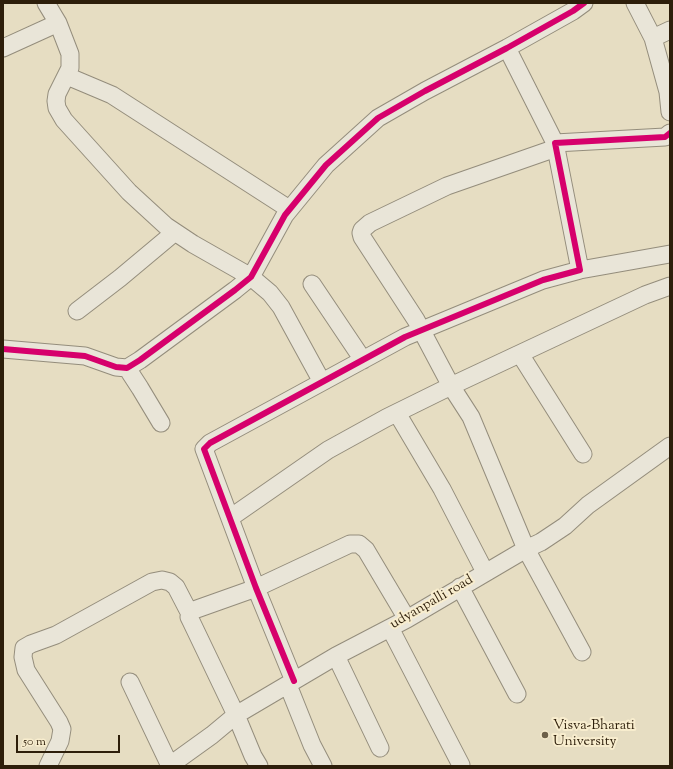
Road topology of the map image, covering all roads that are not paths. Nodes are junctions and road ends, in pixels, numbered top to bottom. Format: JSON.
{"nodes":[{"id":1,"x":46,"y":3,"type":"edge"},
{"id":2,"x":584,"y":3,"type":"edge"},
{"id":3,"x":635,"y":3,"type":"edge"},
{"id":4,"x":58,"y":23,"type":"junction"},
{"id":5,"x":670,"y":30,"type":"edge"},
{"id":6,"x":653,"y":38,"type":"junction"},
{"id":7,"x":3,"y":48,"type":"edge"},
{"id":8,"x":507,"y":48,"type":"junction"},
{"id":9,"x":67,"y":76,"type":"junction"},
{"id":10,"x":670,"y":112,"type":"edge"},
{"id":11,"x":670,"y":133,"type":"edge"},
{"id":12,"x":555,"y":145,"type":"junction"},
{"id":13,"x":289,"y":209,"type":"junction"},
{"id":14,"x":175,"y":232,"type":"junction"},
{"id":15,"x":670,"y":254,"type":"edge"},
{"id":16,"x":580,"y":270,"type":"junction"},
{"id":17,"x":250,"y":276,"type":"junction"},
{"id":18,"x":312,"y":284,"type":"dead end"},
{"id":19,"x":670,"y":286,"type":"edge"},
{"id":20,"x":77,"y":312,"type":"dead end"},
{"id":21,"x":422,"y":331,"type":"junction"},
{"id":22,"x":3,"y":349,"type":"edge"},
{"id":23,"x":520,"y":354,"type":"junction"},
{"id":24,"x":363,"y":360,"type":"junction"},
{"id":25,"x":127,"y":368,"type":"junction"},
{"id":26,"x":322,"y":382,"type":"junction"},
{"id":27,"x":451,"y":386,"type":"junction"},
{"id":28,"x":397,"y":413,"type":"junction"},
{"id":29,"x":161,"y":423,"type":"dead end"},
{"id":30,"x":670,"y":446,"type":"edge"},
{"id":31,"x":582,"y":454,"type":"dead end"},
{"id":32,"x":230,"y":518,"type":"junction"},
{"id":33,"x":526,"y":548,"type":"junction"},
{"id":34,"x":485,"y":572,"type":"junction"},
{"id":35,"x":460,"y":587,"type":"junction"},
{"id":36,"x":256,"y":588,"type":"junction"},
{"id":37,"x":190,"y":614,"type":"junction"},
{"id":38,"x":407,"y":619,"type":"junction"},
{"id":39,"x":390,"y":628,"type":"junction"},
{"id":40,"x":582,"y":652,"type":"dead end"},
{"id":41,"x":336,"y":656,"type":"junction"},
{"id":42,"x":130,"y":682,"type":"dead end"},
{"id":43,"x":291,"y":683,"type":"junction"},
{"id":44,"x":517,"y":694,"type":"dead end"},
{"id":45,"x":236,"y":714,"type":"junction"},
{"id":46,"x":380,"y":748,"type":"dead end"},
{"id":47,"x":461,"y":765,"type":"dead end"},
{"id":48,"x":48,"y":766,"type":"edge"},
{"id":49,"x":169,"y":766,"type":"edge"},
{"id":50,"x":259,"y":766,"type":"edge"},
{"id":51,"x":323,"y":766,"type":"edge"}],
"edges":[{"from":1,"to":4,"type":"street"},
{"from":2,"to":8,"type":"street"},
{"from":3,"to":6,"type":"street"},
{"from":4,"to":7,"type":"street"},
{"from":4,"to":9,"type":"street"},
{"from":5,"to":6,"type":"street"},
{"from":6,"to":10,"type":"street"},
{"from":8,"to":12,"type":"street"},
{"from":8,"to":13,"type":"street"},
{"from":9,"to":13,"type":"street"},
{"from":9,"to":14,"type":"street"},
{"from":11,"to":12,"type":"street"},
{"from":12,"to":16,"type":"street"},
{"from":12,"to":21,"type":"street"},
{"from":13,"to":17,"type":"street"},
{"from":14,"to":17,"type":"street"},
{"from":14,"to":20,"type":"street"},
{"from":15,"to":16,"type":"street"},
{"from":16,"to":21,"type":"street"},
{"from":17,"to":25,"type":"street"},
{"from":17,"to":26,"type":"street"},
{"from":18,"to":24,"type":"street"},
{"from":19,"to":23,"type":"street"},
{"from":21,"to":24,"type":"street"},
{"from":21,"to":27,"type":"street"},
{"from":22,"to":25,"type":"street"},
{"from":23,"to":27,"type":"street"},
{"from":23,"to":31,"type":"street"},
{"from":24,"to":26,"type":"street"},
{"from":25,"to":29,"type":"street"},
{"from":26,"to":32,"type":"street"},
{"from":27,"to":28,"type":"street"},
{"from":27,"to":33,"type":"street"},
{"from":28,"to":32,"type":"street"},
{"from":28,"to":34,"type":"street"},
{"from":30,"to":33,"type":"street","name":"udyanpalli road"},
{"from":32,"to":36,"type":"street"},
{"from":33,"to":34,"type":"street","name":"udyanpalli road"},
{"from":33,"to":40,"type":"street"},
{"from":34,"to":35,"type":"street","name":"udyanpalli road"},
{"from":35,"to":38,"type":"street","name":"udyanpalli road"},
{"from":35,"to":44,"type":"street"},
{"from":36,"to":37,"type":"street"},
{"from":36,"to":38,"type":"street"},
{"from":36,"to":43,"type":"street"},
{"from":37,"to":45,"type":"street"},
{"from":37,"to":48,"type":"street"},
{"from":38,"to":39,"type":"street","name":"udyanpalli road"},
{"from":39,"to":41,"type":"street","name":"udyanpalli road"},
{"from":39,"to":47,"type":"street"},
{"from":41,"to":43,"type":"street","name":"udyanpalli road"},
{"from":41,"to":46,"type":"street"},
{"from":42,"to":49,"type":"street"},
{"from":43,"to":45,"type":"street","name":"udyanpalli road"},
{"from":43,"to":51,"type":"street"},
{"from":45,"to":49,"type":"street","name":"udyanpalli road"},
{"from":45,"to":50,"type":"street"}]}
